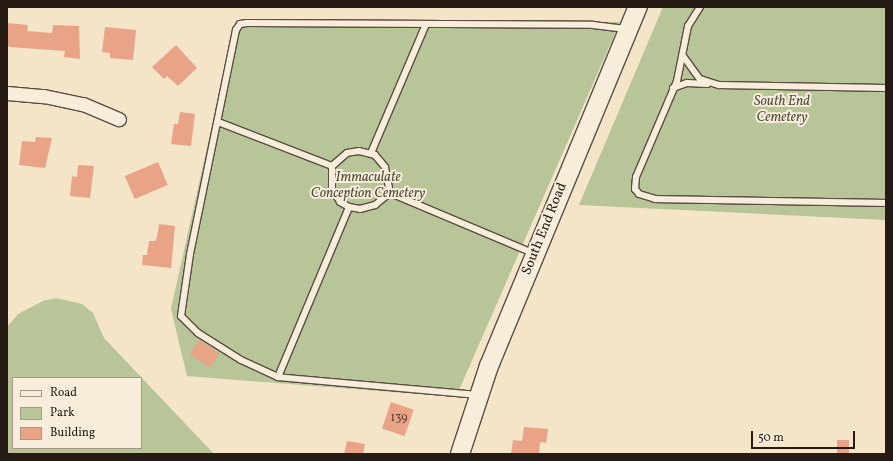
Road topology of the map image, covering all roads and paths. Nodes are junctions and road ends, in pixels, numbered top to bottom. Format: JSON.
{"nodes":[{"id":1,"x":638,"y":7,"type":"edge"},
{"id":2,"x":700,"y":7,"type":"edge"},
{"id":3,"x":426,"y":24,"type":"junction"},
{"id":4,"x":628,"y":29,"type":"junction"},
{"id":5,"x":683,"y":56,"type":"junction"},
{"id":6,"x":708,"y":84,"type":"junction"},
{"id":7,"x":673,"y":88,"type":"junction"},
{"id":8,"x":886,"y":88,"type":"edge"},
{"id":9,"x":7,"y":93,"type":"edge"},
{"id":10,"x":119,"y":119,"type":"dead end"},
{"id":11,"x":218,"y":122,"type":"junction"},
{"id":12,"x":371,"y":153,"type":"junction"},
{"id":13,"x":332,"y":166,"type":"junction"},
{"id":14,"x":390,"y":192,"type":"junction"},
{"id":15,"x":886,"y":203,"type":"edge"},
{"id":16,"x":349,"y":207,"type":"junction"},
{"id":17,"x":536,"y":255,"type":"junction"},
{"id":18,"x":278,"y":377,"type":"junction"},
{"id":19,"x":479,"y":395,"type":"junction"},
{"id":20,"x":460,"y":454,"type":"edge"}],
"edges":[{"from":1,"to":4,"type":"street","name":"South End Road"},
{"from":2,"to":5,"type":"lane"},
{"from":3,"to":4,"type":"lane"},
{"from":3,"to":11,"type":"lane"},
{"from":3,"to":12,"type":"lane"},
{"from":4,"to":17,"type":"street","name":"South End Road"},
{"from":5,"to":6,"type":"lane"},
{"from":5,"to":7,"type":"lane"},
{"from":6,"to":7,"type":"lane"},
{"from":6,"to":8,"type":"lane"},
{"from":7,"to":15,"type":"lane"},
{"from":9,"to":10,"type":"street"},
{"from":11,"to":13,"type":"lane"},
{"from":11,"to":18,"type":"lane"},
{"from":12,"to":13,"type":"lane"},
{"from":12,"to":14,"type":"lane"},
{"from":13,"to":16,"type":"lane"},
{"from":14,"to":16,"type":"lane"},
{"from":14,"to":17,"type":"lane"},
{"from":16,"to":18,"type":"lane"},
{"from":17,"to":19,"type":"street","name":"South End Road"},
{"from":18,"to":19,"type":"lane"},
{"from":19,"to":20,"type":"street","name":"South End Road"}]}
